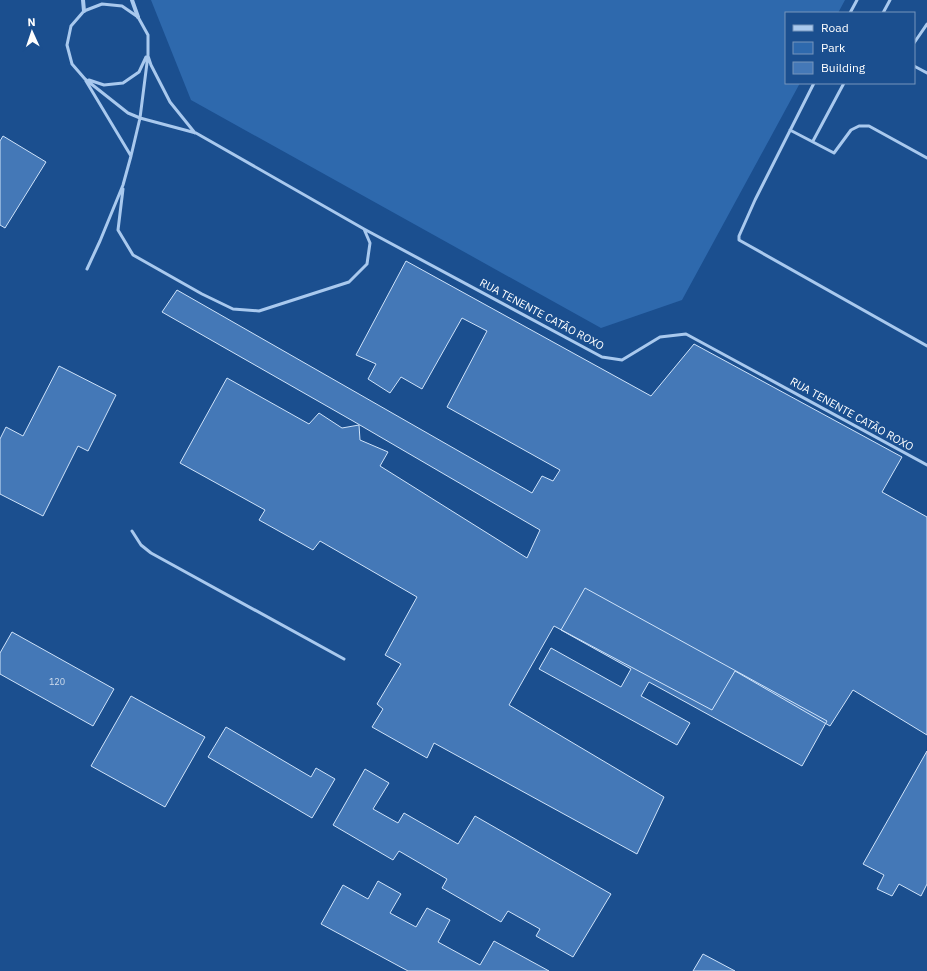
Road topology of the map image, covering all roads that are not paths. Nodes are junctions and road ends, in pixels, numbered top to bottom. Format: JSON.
{"nodes":[{"id":1,"x":83,"y":0,"type":"edge"},
{"id":2,"x":132,"y":0,"type":"edge"},
{"id":3,"x":857,"y":0,"type":"edge"},
{"id":4,"x":890,"y":0,"type":"edge"},
{"id":5,"x":84,"y":11,"type":"junction"},
{"id":6,"x":851,"y":12,"type":"edge"},
{"id":7,"x":884,"y":12,"type":"edge"},
{"id":8,"x":138,"y":17,"type":"junction"},
{"id":9,"x":927,"y":24,"type":"edge"},
{"id":10,"x":915,"y":42,"type":"edge"},
{"id":11,"x":148,"y":55,"type":"junction"},
{"id":12,"x":915,"y":67,"type":"edge"},
{"id":13,"x":927,"y":73,"type":"edge"},
{"id":14,"x":85,"y":79,"type":"junction"},
{"id":15,"x":813,"y":84,"type":"edge"},
{"id":16,"x":843,"y":84,"type":"edge"},
{"id":17,"x":140,"y":118,"type":"junction"},
{"id":18,"x":790,"y":130,"type":"junction"},
{"id":19,"x":196,"y":133,"type":"junction"},
{"id":20,"x":813,"y":141,"type":"junction"},
{"id":21,"x":131,"y":156,"type":"junction"},
{"id":22,"x":927,"y":158,"type":"edge"},
{"id":23,"x":123,"y":185,"type":"junction"},
{"id":24,"x":364,"y":229,"type":"junction"},
{"id":25,"x":87,"y":269,"type":"dead end"},
{"id":26,"x":927,"y":346,"type":"edge"},
{"id":27,"x":927,"y":465,"type":"edge"},
{"id":28,"x":132,"y":531,"type":"dead end"},
{"id":29,"x":344,"y":659,"type":"dead end"}],
"edges":[{"from":1,"to":5,"type":"street"},
{"from":2,"to":8,"type":"street"},
{"from":3,"to":6,"type":"lane"},
{"from":4,"to":7,"type":"lane"},
{"from":5,"to":8,"type":"lane"},
{"from":5,"to":14,"type":"lane"},
{"from":8,"to":11,"type":"lane"},
{"from":9,"to":10,"type":"lane"},
{"from":11,"to":14,"type":"lane"},
{"from":11,"to":17,"type":"lane"},
{"from":11,"to":19,"type":"lane"},
{"from":12,"to":13,"type":"lane"},
{"from":14,"to":17,"type":"lane"},
{"from":14,"to":21,"type":"lane"},
{"from":15,"to":18,"type":"lane"},
{"from":16,"to":20,"type":"lane"},
{"from":17,"to":19,"type":"lane"},
{"from":17,"to":21,"type":"lane"},
{"from":18,"to":20,"type":"lane"},
{"from":18,"to":26,"type":"lane"},
{"from":19,"to":24,"type":"lane","name":"RUA TENENTE CATÃO ROXO"},
{"from":20,"to":22,"type":"lane"},
{"from":21,"to":23,"type":"lane"},
{"from":23,"to":24,"type":"lane"},
{"from":23,"to":25,"type":"lane"},
{"from":24,"to":27,"type":"lane","name":"RUA TENENTE CATÃO ROXO"},
{"from":28,"to":29,"type":"lane"}]}
